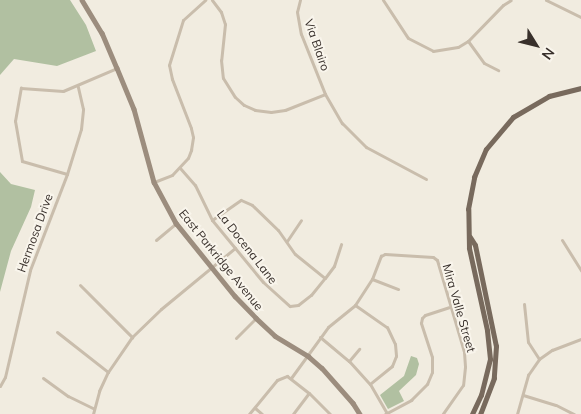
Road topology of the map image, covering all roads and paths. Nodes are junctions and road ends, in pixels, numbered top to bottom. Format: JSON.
{"nodes":[{"id":1,"x":82,"y":0,"type":"edge"},
{"id":2,"x":205,"y":0,"type":"edge"},
{"id":3,"x":212,"y":0,"type":"edge"},
{"id":4,"x":300,"y":0,"type":"edge"},
{"id":5,"x":383,"y":0,"type":"edge"},
{"id":6,"x":511,"y":0,"type":"edge"},
{"id":7,"x":546,"y":0,"type":"edge"},
{"id":8,"x":581,"y":16,"type":"edge"},
{"id":9,"x":468,"y":41,"type":"junction"},
{"id":10,"x":117,"y":68,"type":"junction"},
{"id":11,"x":498,"y":70,"type":"dead end"},
{"id":12,"x":78,"y":87,"type":"junction"},
{"id":13,"x":581,"y":88,"type":"edge"},
{"id":14,"x":325,"y":94,"type":"junction"},
{"id":15,"x":180,"y":168,"type":"junction"},
{"id":16,"x":66,"y":174,"type":"junction"},
{"id":17,"x":426,"y":179,"type":"dead end"},
{"id":18,"x":154,"y":182,"type":"junction"},
{"id":19,"x":212,"y":220,"type":"junction"},
{"id":20,"x":301,"y":220,"type":"dead end"},
{"id":21,"x":176,"y":223,"type":"junction"},
{"id":22,"x":470,"y":237,"type":"junction"},
{"id":23,"x":156,"y":240,"type":"dead end"},
{"id":24,"x":562,"y":240,"type":"dead end"},
{"id":25,"x":286,"y":241,"type":"junction"},
{"id":26,"x":341,"y":244,"type":"dead end"},
{"id":27,"x":235,"y":248,"type":"junction"},
{"id":28,"x":212,"y":268,"type":"junction"},
{"id":29,"x":581,"y":271,"type":"edge"},
{"id":30,"x":326,"y":278,"type":"junction"},
{"id":31,"x":372,"y":279,"type":"junction"},
{"id":32,"x":80,"y":286,"type":"dead end"},
{"id":33,"x":398,"y":289,"type":"dead end"},
{"id":34,"x":524,"y":304,"type":"dead end"},
{"id":35,"x":355,"y":305,"type":"junction"},
{"id":36,"x":449,"y":307,"type":"junction"},
{"id":37,"x":256,"y":318,"type":"junction"},
{"id":38,"x":57,"y":332,"type":"dead end"},
{"id":39,"x":132,"y":337,"type":"junction"},
{"id":40,"x":320,"y":337,"type":"junction"},
{"id":41,"x":236,"y":338,"type":"dead end"},
{"id":42,"x":581,"y":339,"type":"edge"},
{"id":43,"x":359,"y":349,"type":"dead end"},
{"id":44,"x":308,"y":356,"type":"junction"},
{"id":45,"x":539,"y":359,"type":"junction"},
{"id":46,"x":349,"y":361,"type":"junction"},
{"id":47,"x":108,"y":372,"type":"junction"},
{"id":48,"x":43,"y":378,"type":"dead end"},
{"id":49,"x":291,"y":378,"type":"junction"},
{"id":50,"x":370,"y":384,"type":"junction"},
{"id":51,"x":0,"y":386,"type":"edge"},
{"id":52,"x":309,"y":393,"type":"junction"},
{"id":53,"x":523,"y":395,"type":"junction"},
{"id":54,"x":93,"y":408,"type":"junction"},
{"id":55,"x":255,"y":408,"type":"junction"},
{"id":56,"x":93,"y":414,"type":"edge"},
{"id":57,"x":249,"y":414,"type":"edge"},
{"id":58,"x":262,"y":414,"type":"edge"},
{"id":59,"x":293,"y":414,"type":"edge"},
{"id":60,"x":330,"y":414,"type":"edge"},
{"id":61,"x":360,"y":414,"type":"edge"},
{"id":62,"x":386,"y":414,"type":"edge"},
{"id":63,"x":443,"y":414,"type":"edge"},
{"id":64,"x":472,"y":414,"type":"edge"},
{"id":65,"x":480,"y":414,"type":"edge"},
{"id":66,"x":517,"y":414,"type":"edge"},
{"id":67,"x":574,"y":414,"type":"edge"}],
"edges":[{"from":1,"to":10,"type":"main road","name":"East Parkridge Avenue"},
{"from":2,"to":15,"type":"street"},
{"from":3,"to":14,"type":"street"},
{"from":4,"to":14,"type":"street","name":"Via Blairo"},
{"from":5,"to":9,"type":"street"},
{"from":6,"to":9,"type":"street"},
{"from":7,"to":8,"type":"street"},
{"from":9,"to":11,"type":"street"},
{"from":10,"to":12,"type":"street"},
{"from":10,"to":18,"type":"main road","name":"East Parkridge Avenue"},
{"from":12,"to":16,"type":"street","name":"Hermosa Drive"},
{"from":12,"to":16,"type":"street"},
{"from":13,"to":22,"type":"main road"},
{"from":14,"to":17,"type":"street","name":"Via Blairo"},
{"from":15,"to":18,"type":"street"},
{"from":15,"to":19,"type":"street","name":"La Docena Lane"},
{"from":16,"to":51,"type":"street","name":"Hermosa Drive"},
{"from":18,"to":21,"type":"main road","name":"East Parkridge Avenue"},
{"from":19,"to":25,"type":"street"},
{"from":19,"to":27,"type":"street","name":"La Docena Lane"},
{"from":20,"to":25,"type":"street"},
{"from":21,"to":23,"type":"street"},
{"from":21,"to":28,"type":"main road","name":"East Parkridge Avenue"},
{"from":22,"to":64,"type":"main road"},
{"from":22,"to":65,"type":"main road"},
{"from":24,"to":29,"type":"street"},
{"from":25,"to":30,"type":"street"},
{"from":26,"to":30,"type":"street"},
{"from":27,"to":28,"type":"street"},
{"from":27,"to":30,"type":"street","name":"La Docena Lane"},
{"from":28,"to":37,"type":"main road","name":"East Parkridge Avenue"},
{"from":28,"to":39,"type":"street"},
{"from":31,"to":33,"type":"street"},
{"from":31,"to":35,"type":"street"},
{"from":31,"to":36,"type":"street","name":"Mira Valle Street"},
{"from":32,"to":39,"type":"street"},
{"from":34,"to":45,"type":"street"},
{"from":35,"to":40,"type":"street"},
{"from":35,"to":50,"type":"street"},
{"from":36,"to":62,"type":"street"},
{"from":36,"to":63,"type":"street","name":"Mira Valle Street"},
{"from":37,"to":41,"type":"street"},
{"from":37,"to":44,"type":"main road","name":"East Parkridge Avenue"},
{"from":38,"to":47,"type":"street"},
{"from":39,"to":47,"type":"street"},
{"from":40,"to":44,"type":"street"},
{"from":40,"to":46,"type":"street"},
{"from":42,"to":45,"type":"street"},
{"from":43,"to":46,"type":"street"},
{"from":44,"to":49,"type":"street"},
{"from":44,"to":61,"type":"main road","name":"East Parkridge Avenue"},
{"from":45,"to":53,"type":"street"},
{"from":46,"to":50,"type":"street"},
{"from":47,"to":54,"type":"street"},
{"from":48,"to":54,"type":"street"},
{"from":49,"to":52,"type":"street"},
{"from":49,"to":55,"type":"street"},
{"from":50,"to":62,"type":"street"},
{"from":52,"to":59,"type":"street"},
{"from":52,"to":60,"type":"street"},
{"from":53,"to":66,"type":"street"},
{"from":53,"to":67,"type":"street"},
{"from":54,"to":56,"type":"street"},
{"from":55,"to":57,"type":"street"},
{"from":55,"to":58,"type":"street"}]}
